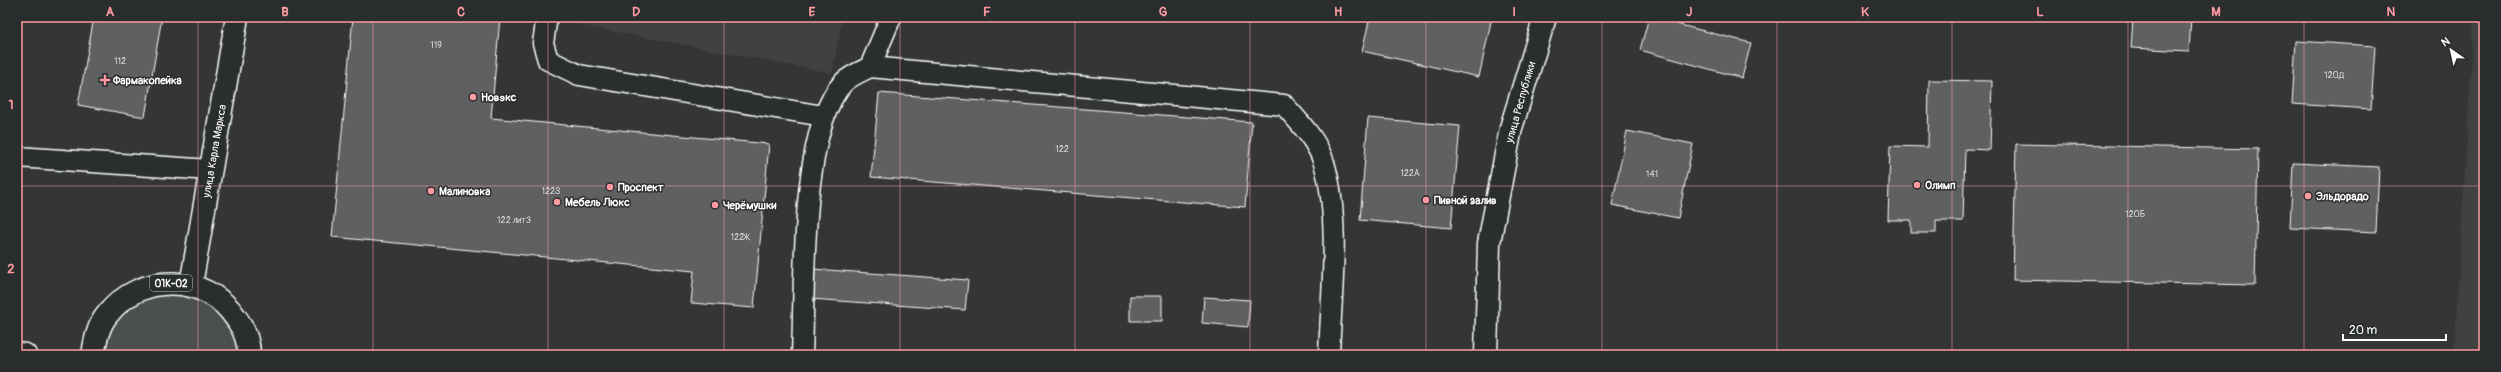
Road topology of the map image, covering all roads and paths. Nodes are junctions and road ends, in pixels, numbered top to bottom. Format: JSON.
{"nodes":[{"id":1,"x":237,"y":17,"type":"edge"},
{"id":2,"x":547,"y":17,"type":"edge"},
{"id":3,"x":891,"y":17,"type":"edge"},
{"id":4,"x":1545,"y":17,"type":"edge"},
{"id":5,"x":870,"y":67,"type":"junction"},
{"id":6,"x":823,"y":116,"type":"junction"},
{"id":7,"x":17,"y":156,"type":"edge"},
{"id":8,"x":211,"y":170,"type":"junction"},
{"id":9,"x":191,"y":285,"type":"junction"},
{"id":10,"x":17,"y":354,"type":"edge"},
{"id":11,"x":25,"y":355,"type":"edge"},
{"id":12,"x":93,"y":355,"type":"edge"},
{"id":13,"x":249,"y":355,"type":"edge"},
{"id":14,"x":802,"y":355,"type":"edge"},
{"id":15,"x":1330,"y":355,"type":"edge"},
{"id":16,"x":1486,"y":355,"type":"edge"}],
"edges":[{"from":1,"to":8,"type":"street","name":"улица Карла Маркса"},
{"from":2,"to":6,"type":"lane"},
{"from":3,"to":5,"type":"lane"},
{"from":4,"to":16,"type":"street","name":"улица Республики"},
{"from":5,"to":6,"type":"lane"},
{"from":5,"to":15,"type":"lane"},
{"from":6,"to":14,"type":"lane"},
{"from":7,"to":8,"type":"lane"},
{"from":8,"to":9,"type":"street","name":"улица Карла Маркса"},
{"from":9,"to":12,"type":"street","number":"01К-02"},
{"from":9,"to":13,"type":"street","number":"01К-02"},
{"from":10,"to":11,"type":"street"}]}
